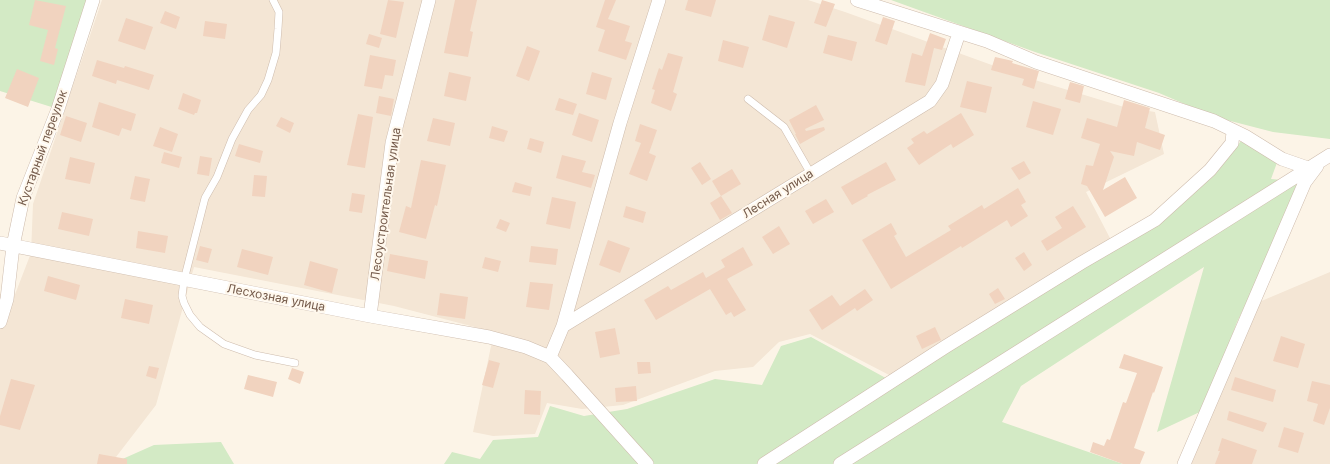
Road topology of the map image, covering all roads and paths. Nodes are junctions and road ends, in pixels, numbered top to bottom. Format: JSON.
{"nodes":[{"id":1,"x":93,"y":0,"type":"edge"},
{"id":2,"x":273,"y":0,"type":"edge"},
{"id":3,"x":429,"y":0,"type":"edge"},
{"id":4,"x":660,"y":0,"type":"edge"},
{"id":5,"x":856,"y":0,"type":"edge"},
{"id":6,"x":959,"y":33,"type":"junction"},
{"id":7,"x":748,"y":99,"type":"dead end"},
{"id":8,"x":1233,"y":131,"type":"junction"},
{"id":9,"x":1322,"y":162,"type":"edge"},
{"id":10,"x":811,"y":174,"type":"junction"},
{"id":11,"x":6,"y":244,"type":"edge"},
{"id":12,"x":184,"y":280,"type":"junction"},
{"id":13,"x":370,"y":316,"type":"junction"},
{"id":14,"x":0,"y":322,"type":"edge"},
{"id":15,"x":563,"y":326,"type":"junction"},
{"id":16,"x":550,"y":357,"type":"junction"},
{"id":17,"x":295,"y":363,"type":"dead end"},
{"id":18,"x":647,"y":464,"type":"edge"},
{"id":19,"x":764,"y":464,"type":"edge"},
{"id":20,"x":840,"y":464,"type":"edge"},
{"id":21,"x":1184,"y":464,"type":"edge"}],
"edges":[{"from":1,"to":11,"type":"street","name":"Кустарный переулок"},
{"from":2,"to":12,"type":"lane"},
{"from":3,"to":13,"type":"street","name":"Лесоустроительная улица"},
{"from":4,"to":15,"type":"street"},
{"from":5,"to":6,"type":"street"},
{"from":6,"to":8,"type":"street"},
{"from":6,"to":10,"type":"street","name":"Лесная улица"},
{"from":7,"to":10,"type":"lane"},
{"from":8,"to":9,"type":"street"},
{"from":8,"to":19,"type":"street"},
{"from":9,"to":20,"type":"street"},
{"from":9,"to":21,"type":"street"},
{"from":10,"to":15,"type":"street","name":"Лесная улица"},
{"from":11,"to":12,"type":"street","name":"Лесхозная улица"},
{"from":11,"to":14,"type":"street","name":"Кустарный переулок"},
{"from":12,"to":13,"type":"street","name":"Лесхозная улица"},
{"from":12,"to":17,"type":"lane"},
{"from":13,"to":16,"type":"street","name":"Лесхозная улица"},
{"from":15,"to":16,"type":"street"},
{"from":16,"to":18,"type":"street"}]}
